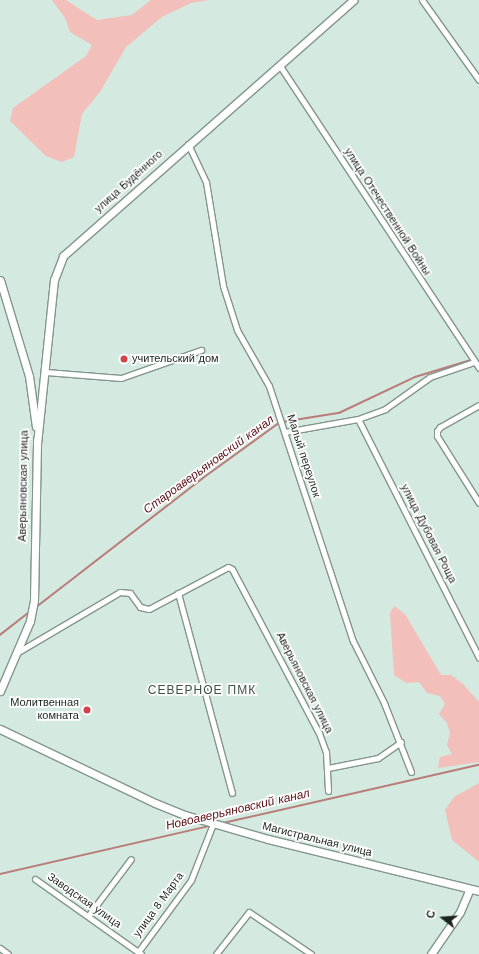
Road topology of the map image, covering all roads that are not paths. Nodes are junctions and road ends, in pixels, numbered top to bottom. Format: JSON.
{"nodes":[{"id":1,"x":353,"y":0,"type":"edge"},
{"id":2,"x":422,"y":0,"type":"edge"},
{"id":3,"x":280,"y":66,"type":"junction"},
{"id":4,"x":479,"y":80,"type":"edge"},
{"id":5,"x":188,"y":144,"type":"junction"},
{"id":6,"x":0,"y":280,"type":"edge"},
{"id":7,"x":201,"y":350,"type":"dead end"},
{"id":8,"x":474,"y":362,"type":"junction"},
{"id":9,"x":479,"y":368,"type":"edge"},
{"id":10,"x":46,"y":372,"type":"junction"},
{"id":11,"x":479,"y":405,"type":"edge"},
{"id":12,"x":358,"y":419,"type":"junction"},
{"id":13,"x":285,"y":432,"type":"junction"},
{"id":14,"x":38,"y":444,"type":"junction"},
{"id":15,"x":479,"y":503,"type":"edge"},
{"id":16,"x":178,"y":593,"type":"junction"},
{"id":17,"x":18,"y":652,"type":"junction"},
{"id":18,"x":479,"y":658,"type":"edge"},
{"id":19,"x":0,"y":691,"type":"edge"},
{"id":20,"x":0,"y":729,"type":"edge"},
{"id":21,"x":401,"y":742,"type":"junction"},
{"id":22,"x":328,"y":768,"type":"junction"},
{"id":23,"x":411,"y":772,"type":"dead end"},
{"id":24,"x":328,"y":791,"type":"dead end"},
{"id":25,"x":232,"y":793,"type":"dead end"},
{"id":26,"x":213,"y":824,"type":"junction"},
{"id":27,"x":131,"y":859,"type":"dead end"},
{"id":28,"x":35,"y":879,"type":"dead end"},
{"id":29,"x":470,"y":889,"type":"junction"},
{"id":30,"x":479,"y":891,"type":"edge"},
{"id":31,"x":88,"y":916,"type":"junction"},
{"id":32,"x":0,"y":948,"type":"edge"},
{"id":33,"x":139,"y":953,"type":"edge"},
{"id":34,"x":8,"y":954,"type":"edge"},
{"id":35,"x":216,"y":954,"type":"edge"},
{"id":36,"x":311,"y":954,"type":"edge"},
{"id":37,"x":431,"y":954,"type":"edge"}],
"edges":[{"from":1,"to":3,"type":"street","name":"улица Будённого"},
{"from":2,"to":4,"type":"street"},
{"from":3,"to":5,"type":"street","name":"улица Будённого"},
{"from":3,"to":8,"type":"street","name":"улица Отечественной Войны"},
{"from":5,"to":10,"type":"street","name":"улица Будённого"},
{"from":5,"to":13,"type":"street","name":"Малый переулок"},
{"from":6,"to":14,"type":"street","name":"Аверьяновская улица"},
{"from":7,"to":10,"type":"street"},
{"from":8,"to":9,"type":"street","name":"улица Отечественной Войны"},
{"from":8,"to":12,"type":"street"},
{"from":10,"to":14,"type":"street","name":"улица Будённого"},
{"from":11,"to":15,"type":"street"},
{"from":12,"to":13,"type":"street"},
{"from":12,"to":18,"type":"street","name":"улица Дубовая Роща"},
{"from":13,"to":21,"type":"street","name":"Малый переулок"},
{"from":14,"to":17,"type":"street","name":"Аверьяновская улица"},
{"from":16,"to":17,"type":"street"},
{"from":16,"to":22,"type":"street","name":"Аверьяновская улица"},
{"from":16,"to":25,"type":"street"},
{"from":17,"to":19,"type":"street","name":"Аверьяновская улица"},
{"from":20,"to":26,"type":"street","name":"Магистральная улица"},
{"from":21,"to":22,"type":"street"},
{"from":21,"to":23,"type":"street","name":"Малый переулок"},
{"from":22,"to":24,"type":"street","name":"Аверьяновская улица"},
{"from":26,"to":29,"type":"street","name":"Магистральная улица"},
{"from":26,"to":33,"type":"street","name":"улица 8 Марта"},
{"from":27,"to":31,"type":"street"},
{"from":28,"to":31,"type":"street","name":"Заводская улица"},
{"from":29,"to":30,"type":"street","name":"Магистральная улица"},
{"from":29,"to":37,"type":"street"},
{"from":31,"to":33,"type":"street","name":"Заводская улица"},
{"from":32,"to":34,"type":"street"},
{"from":35,"to":36,"type":"street"}]}
